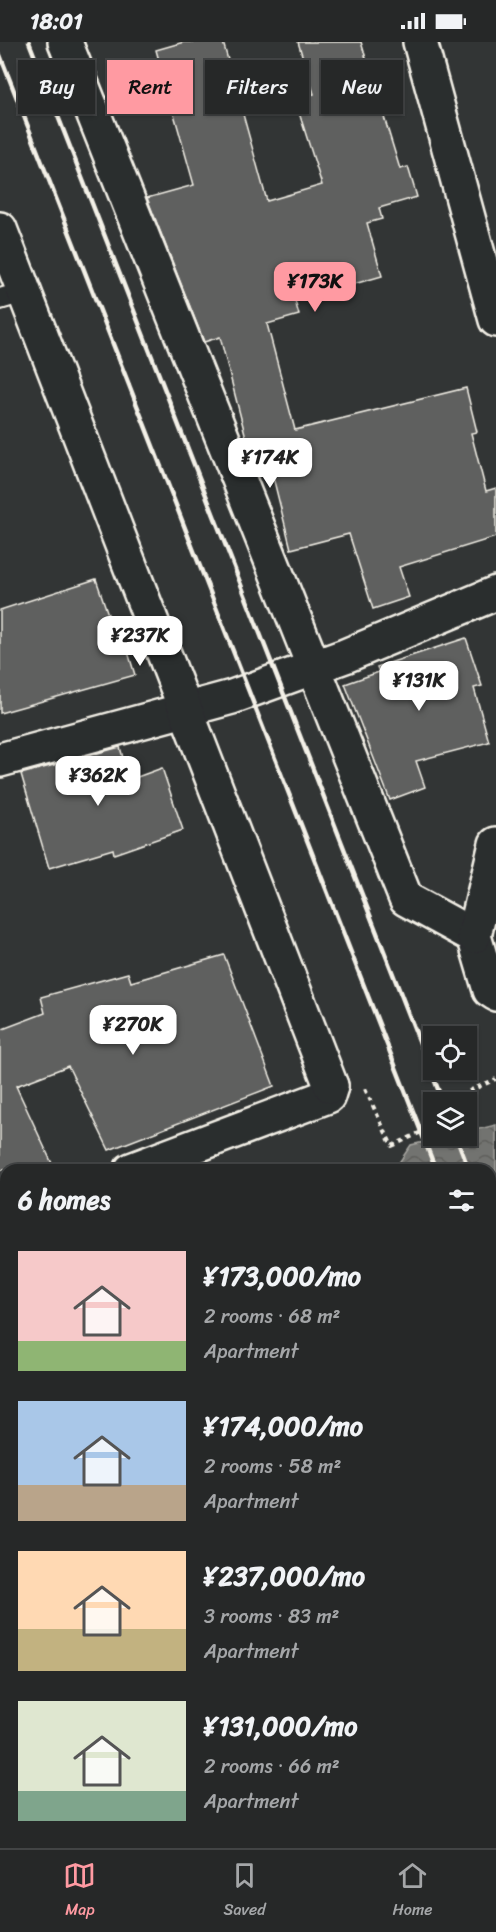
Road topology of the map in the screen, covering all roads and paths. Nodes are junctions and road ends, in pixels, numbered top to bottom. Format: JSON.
{"nodes":[{"id":1,"x":420,"y":42,"type":"edge"},
{"id":2,"x":71,"y":43,"type":"edge"},
{"id":3,"x":0,"y":229,"type":"edge"},
{"id":4,"x":12,"y":296,"type":"edge"},
{"id":5,"x":496,"y":320,"type":"edge"},
{"id":6,"x":496,"y":593,"type":"edge"},
{"id":7,"x":313,"y":667,"type":"junction"},
{"id":8,"x":184,"y":710,"type":"junction"},
{"id":9,"x":0,"y":760,"type":"edge"},
{"id":10,"x":496,"y":844,"type":"edge"},
{"id":11,"x":474,"y":936,"type":"junction"},
{"id":12,"x":496,"y":994,"type":"edge"},
{"id":13,"x":496,"y":1079,"type":"edge"},
{"id":14,"x":363,"y":1085,"type":"dead end"},
{"id":15,"x":469,"y":1092,"type":"edge"},
{"id":16,"x":423,"y":1131,"type":"edge"},
{"id":17,"x":147,"y":1164,"type":"edge"}],
"edges":[{"from":1,"to":5,"type":"street"},
{"from":2,"to":7,"type":"street"},
{"from":3,"to":4,"type":"street"},
{"from":4,"to":8,"type":"street"},
{"from":6,"to":7,"type":"street"},
{"from":7,"to":8,"type":"street"},
{"from":7,"to":11,"type":"street"},
{"from":8,"to":9,"type":"street"},
{"from":8,"to":17,"type":"street"},
{"from":10,"to":11,"type":"street"},
{"from":11,"to":12,"type":"street"},
{"from":13,"to":15,"type":"path"},
{"from":14,"to":16,"type":"path"}]}
